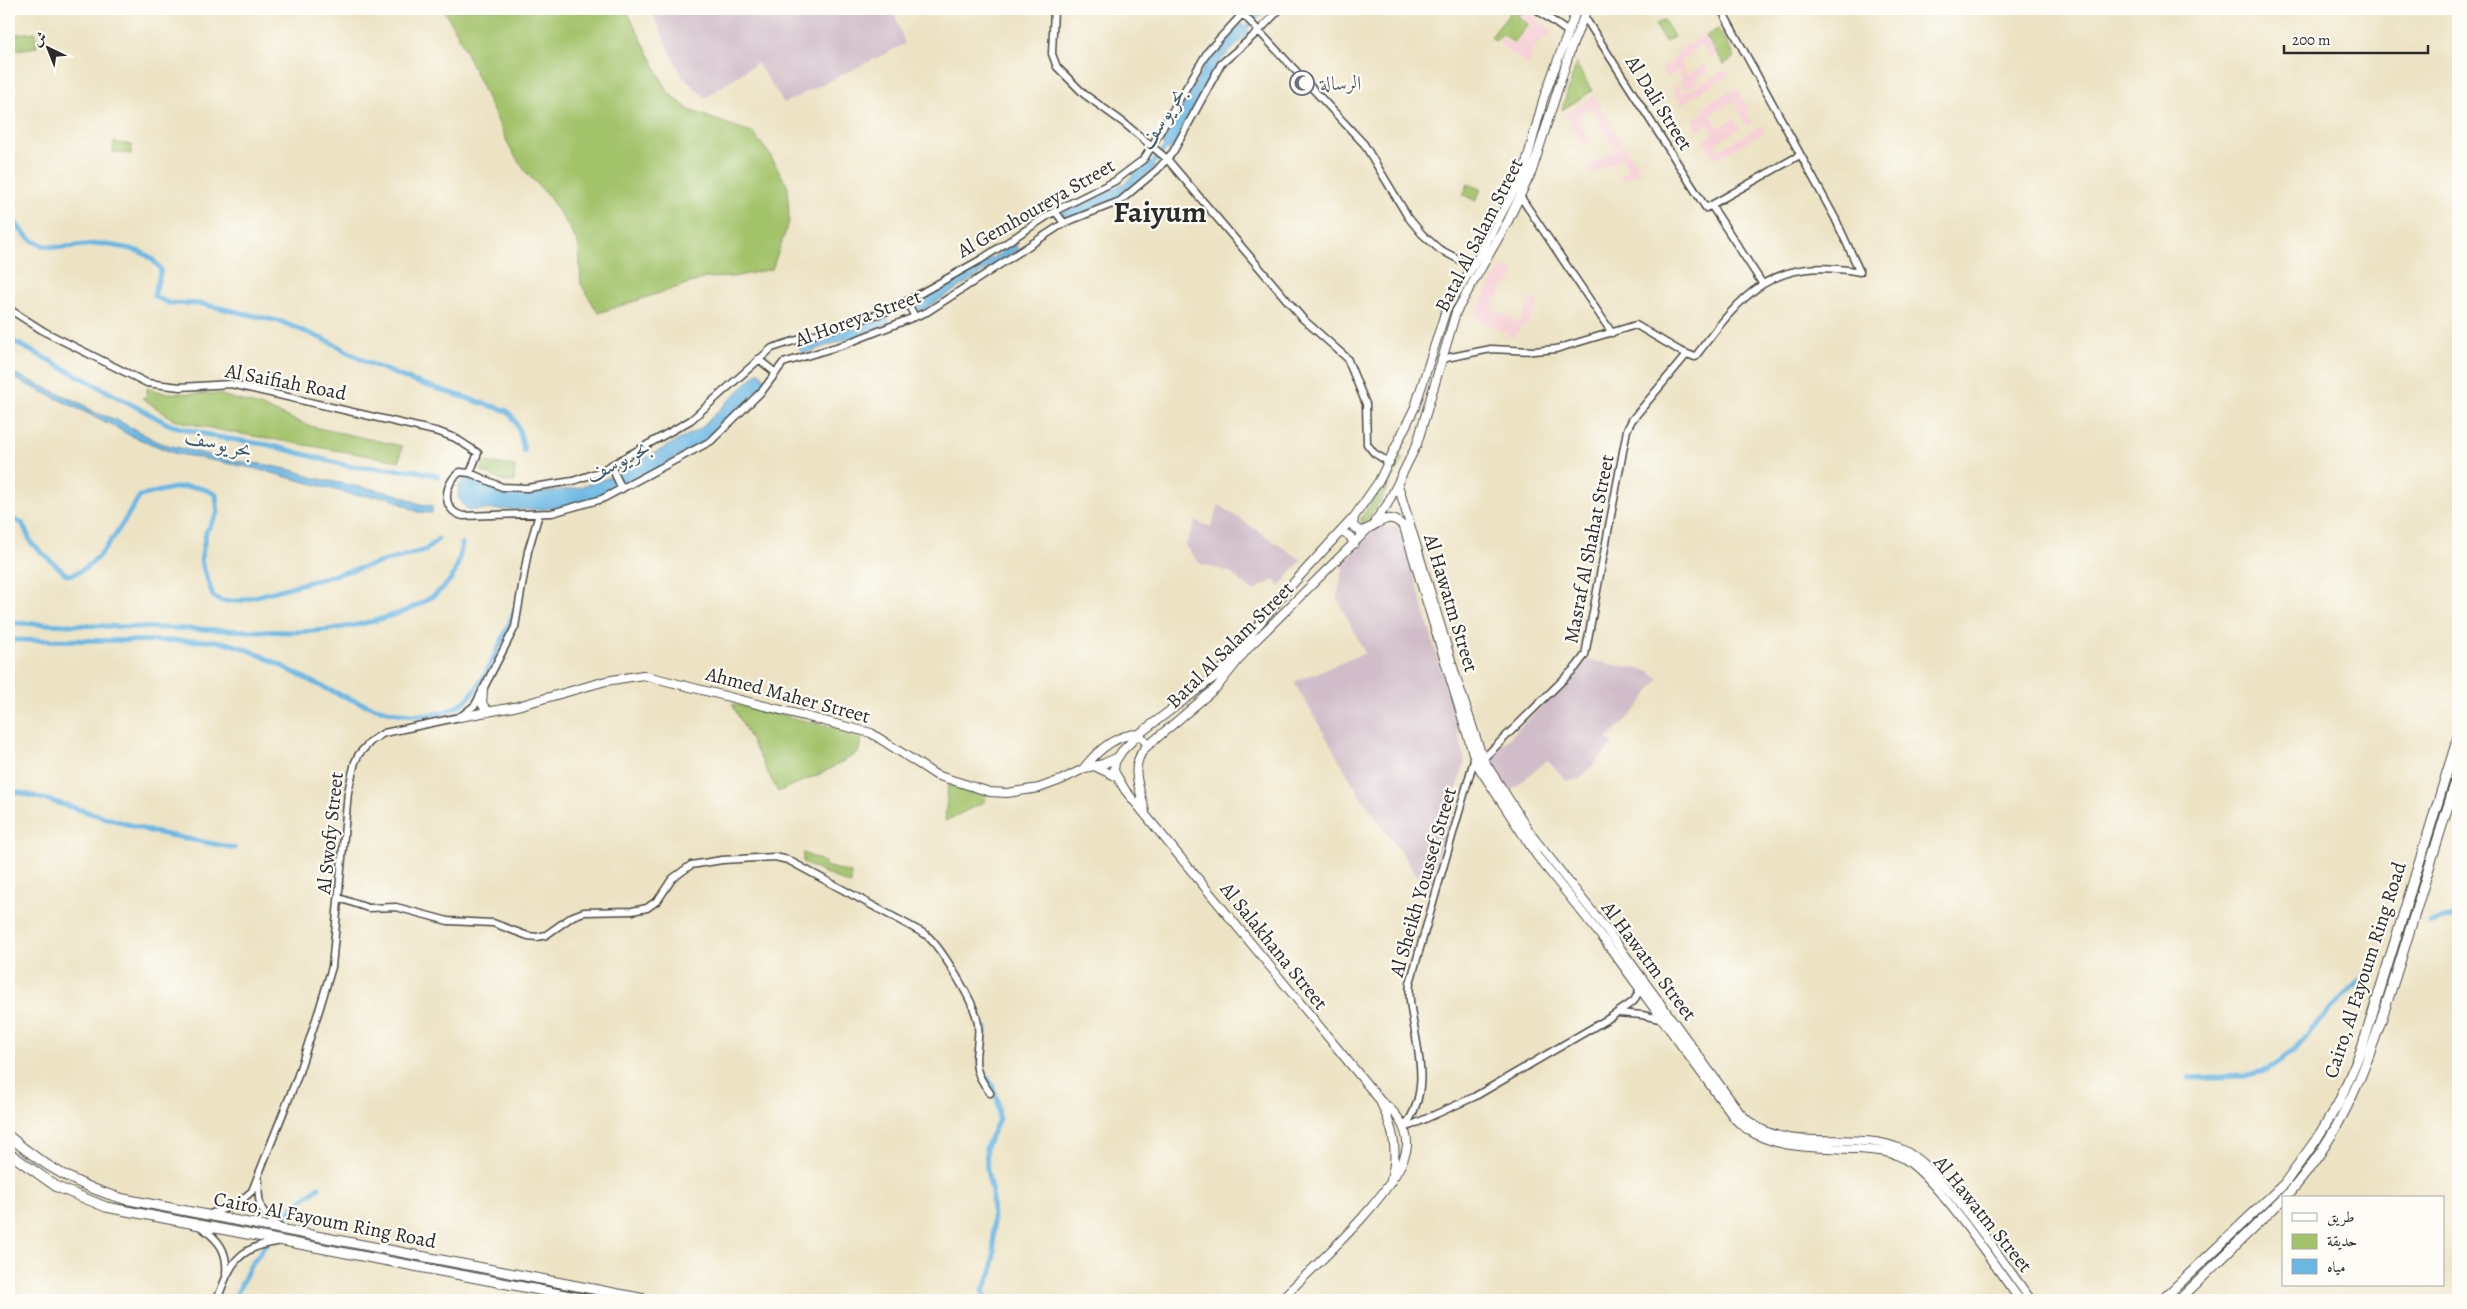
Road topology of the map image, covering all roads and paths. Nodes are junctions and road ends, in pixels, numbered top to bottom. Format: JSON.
{"nodes":[{"id":1,"x":1054,"y":9,"type":"edge"},
{"id":2,"x":1280,"y":9,"type":"edge"},
{"id":3,"x":1536,"y":9,"type":"edge"},
{"id":4,"x":1577,"y":9,"type":"edge"},
{"id":5,"x":1721,"y":9,"type":"edge"},
{"id":6,"x":1244,"y":10,"type":"edge"},
{"id":7,"x":1586,"y":12,"type":"edge"},
{"id":8,"x":1259,"y":31,"type":"junction"},
{"id":9,"x":1568,"y":32,"type":"junction"},
{"id":10,"x":1556,"y":96,"type":"junction"},
{"id":11,"x":1544,"y":97,"type":"junction"},
{"id":12,"x":1551,"y":110,"type":"junction"},
{"id":13,"x":1539,"y":111,"type":"junction"},
{"id":14,"x":1153,"y":146,"type":"junction"},
{"id":15,"x":1800,"y":155,"type":"junction"},
{"id":16,"x":1167,"y":159,"type":"junction"},
{"id":17,"x":1520,"y":196,"type":"junction"},
{"id":18,"x":1708,"y":207,"type":"junction"},
{"id":19,"x":1055,"y":211,"type":"junction"},
{"id":20,"x":1512,"y":214,"type":"junction"},
{"id":21,"x":1501,"y":215,"type":"junction"},
{"id":22,"x":1064,"y":223,"type":"junction"},
{"id":23,"x":1507,"y":223,"type":"junction"},
{"id":24,"x":1019,"y":236,"type":"junction"},
{"id":25,"x":1029,"y":245,"type":"junction"},
{"id":26,"x":1472,"y":267,"type":"junction"},
{"id":27,"x":1762,"y":283,"type":"junction"},
{"id":28,"x":907,"y":302,"type":"junction"},
{"id":29,"x":9,"y":309,"type":"edge"},
{"id":30,"x":891,"y":310,"type":"junction"},
{"id":31,"x":915,"y":317,"type":"junction"},
{"id":32,"x":897,"y":323,"type":"junction"},
{"id":33,"x":1437,"y":333,"type":"junction"},
{"id":34,"x":1612,"y":333,"type":"junction"},
{"id":35,"x":1448,"y":336,"type":"junction"},
{"id":36,"x":1687,"y":354,"type":"junction"},
{"id":37,"x":758,"y":359,"type":"junction"},
{"id":38,"x":1441,"y":359,"type":"junction"},
{"id":39,"x":776,"y":373,"type":"junction"},
{"id":40,"x":1390,"y":463,"type":"junction"},
{"id":41,"x":612,"y":468,"type":"junction"},
{"id":42,"x":470,"y":473,"type":"junction"},
{"id":43,"x":1398,"y":485,"type":"junction"},
{"id":44,"x":621,"y":488,"type":"junction"},
{"id":45,"x":539,"y":514,"type":"junction"},
{"id":46,"x":1354,"y":517,"type":"junction"},
{"id":47,"x":1369,"y":528,"type":"junction"},
{"id":48,"x":1341,"y":532,"type":"junction"},
{"id":49,"x":1354,"y":544,"type":"junction"},
{"id":50,"x":1246,"y":645,"type":"junction"},
{"id":51,"x":1449,"y":668,"type":"junction"},
{"id":52,"x":1452,"y":678,"type":"junction"},
{"id":53,"x":483,"y":690,"type":"junction"},
{"id":54,"x":489,"y":712,"type":"junction"},
{"id":55,"x":460,"y":717,"type":"junction"},
{"id":56,"x":1139,"y":734,"type":"junction"},
{"id":57,"x":2458,"y":737,"type":"edge"},
{"id":58,"x":1148,"y":745,"type":"junction"},
{"id":59,"x":1116,"y":758,"type":"junction"},
{"id":60,"x":1483,"y":759,"type":"junction"},
{"id":61,"x":1474,"y":760,"type":"junction"},
{"id":62,"x":1094,"y":766,"type":"junction"},
{"id":63,"x":1083,"y":769,"type":"junction"},
{"id":64,"x":2458,"y":774,"type":"edge"},
{"id":65,"x":1115,"y":776,"type":"junction"},
{"id":66,"x":1145,"y":813,"type":"junction"},
{"id":67,"x":339,"y":898,"type":"junction"},
{"id":68,"x":1608,"y":938,"type":"junction"},
{"id":69,"x":1640,"y":989,"type":"junction"},
{"id":70,"x":1616,"y":1013,"type":"junction"},
{"id":71,"x":1664,"y":1020,"type":"junction"},
{"id":72,"x":1704,"y":1070,"type":"junction"},
{"id":73,"x":990,"y":1093,"type":"dead end"},
{"id":74,"x":1379,"y":1099,"type":"junction"},
{"id":75,"x":1404,"y":1128,"type":"junction"},
{"id":76,"x":9,"y":1136,"type":"edge"},
{"id":77,"x":9,"y":1153,"type":"edge"},
{"id":78,"x":259,"y":1178,"type":"junction"},
{"id":79,"x":1391,"y":1180,"type":"junction"},
{"id":80,"x":2286,"y":1196,"type":"edge"},
{"id":81,"x":2282,"y":1200,"type":"edge"},
{"id":82,"x":207,"y":1215,"type":"junction"},
{"id":83,"x":200,"y":1226,"type":"junction"},
{"id":84,"x":281,"y":1229,"type":"junction"},
{"id":85,"x":283,"y":1241,"type":"junction"},
{"id":86,"x":1990,"y":1245,"type":"junction"},
{"id":87,"x":1983,"y":1251,"type":"junction"},
{"id":88,"x":2209,"y":1257,"type":"junction"},
{"id":89,"x":2217,"y":1265,"type":"junction"},
{"id":90,"x":527,"y":1277,"type":"junction"},
{"id":91,"x":225,"y":1278,"type":"junction"},
{"id":92,"x":525,"y":1287,"type":"junction"},
{"id":93,"x":217,"y":1300,"type":"edge"},
{"id":94,"x":592,"y":1300,"type":"edge"},
{"id":95,"x":650,"y":1300,"type":"edge"},
{"id":96,"x":1280,"y":1300,"type":"edge"},
{"id":97,"x":2020,"y":1300,"type":"edge"},
{"id":98,"x":2032,"y":1300,"type":"edge"},
{"id":99,"x":2162,"y":1300,"type":"edge"},
{"id":100,"x":2179,"y":1300,"type":"edge"}],
"edges":[{"from":1,"to":14,"type":"street"},
{"from":2,"to":8,"type":"street","name":"Al Horeya Street"},
{"from":3,"to":9,"type":"street"},
{"from":4,"to":9,"type":"main road","name":"Batal Al Salam Street"},
{"from":5,"to":15,"type":"street"},
{"from":6,"to":8,"type":"street"},
{"from":6,"to":14,"type":"street","name":"Al Gemhoureya Street"},
{"from":7,"to":10,"type":"main road","name":"Batal Al Salam Street"},
{"from":7,"to":18,"type":"street","name":"Al Dali Street"},
{"from":8,"to":16,"type":"street","name":"Al Horeya Street"},
{"from":8,"to":26,"type":"street"},
{"from":9,"to":11,"type":"main road","name":"Batal Al Salam Street"},
{"from":10,"to":11,"type":"main road"},
{"from":10,"to":12,"type":"main road","name":"Batal Al Salam Street"},
{"from":11,"to":13,"type":"main road","name":"Batal Al Salam Street"},
{"from":12,"to":13,"type":"main road"},
{"from":12,"to":17,"type":"main road","name":"Batal Al Salam Street"},
{"from":13,"to":21,"type":"main road","name":"Batal Al Salam Street"},
{"from":14,"to":16,"type":"street"},
{"from":14,"to":19,"type":"street","name":"Al Gemhoureya Street"},
{"from":15,"to":18,"type":"street"},
{"from":15,"to":27,"type":"street"},
{"from":16,"to":22,"type":"street","name":"Al Horeya Street"},
{"from":16,"to":40,"type":"street"},
{"from":17,"to":20,"type":"main road","name":"Batal Al Salam Street"},
{"from":17,"to":34,"type":"street"},
{"from":18,"to":27,"type":"street","name":"Al Dali Street"},
{"from":19,"to":22,"type":"street"},
{"from":19,"to":24,"type":"street","name":"Al Gemhoureya Street"},
{"from":20,"to":21,"type":"main road"},
{"from":20,"to":23,"type":"main road","name":"Batal Al Salam Street"},
{"from":21,"to":23,"type":"main road"},
{"from":21,"to":26,"type":"main road","name":"Batal Al Salam Street"},
{"from":22,"to":25,"type":"street","name":"Al Horeya Street"},
{"from":23,"to":35,"type":"main road","name":"Batal Al Salam Street"},
{"from":24,"to":25,"type":"street"},
{"from":24,"to":28,"type":"street","name":"Al Gemhoureya Street"},
{"from":25,"to":31,"type":"street","name":"Al Horeya Street"},
{"from":26,"to":33,"type":"main road","name":"Batal Al Salam Street"},
{"from":27,"to":36,"type":"street"},
{"from":28,"to":30,"type":"street","name":"Al Gemhoureya Street"},
{"from":28,"to":31,"type":"street"},
{"from":29,"to":42,"type":"street","name":"Al Saifiah Road"},
{"from":30,"to":32,"type":"street"},
{"from":30,"to":37,"type":"street","name":"Al Gemhoureya Street"},
{"from":31,"to":32,"type":"street","name":"Al Horeya Street"},
{"from":32,"to":39,"type":"street","name":"Al Horeya Street"},
{"from":33,"to":35,"type":"main road"},
{"from":33,"to":40,"type":"main road","name":"Batal Al Salam Street"},
{"from":34,"to":36,"type":"street"},
{"from":34,"to":38,"type":"street"},
{"from":35,"to":38,"type":"main road","name":"Batal Al Salam Street"},
{"from":36,"to":60,"type":"street","name":"Masraf Al Shahat Street"},
{"from":37,"to":39,"type":"street"},
{"from":37,"to":41,"type":"street","name":"Al Gemhoureya Street"},
{"from":38,"to":43,"type":"main road","name":"Batal Al Salam Street"},
{"from":39,"to":44,"type":"street","name":"Al Horeya Street"},
{"from":40,"to":46,"type":"main road","name":"Batal Al Salam Street"},
{"from":41,"to":42,"type":"street","name":"Al Gemhoureya Street"},
{"from":41,"to":44,"type":"street"},
{"from":42,"to":45,"type":"street","name":"Al Horeya Street"},
{"from":43,"to":47,"type":"main road","name":"Batal Al Salam Street"},
{"from":43,"to":51,"type":"main road","name":"Al Hawatm Street"},
{"from":44,"to":45,"type":"street","name":"Al Horeya Street"},
{"from":45,"to":53,"type":"street"},
{"from":46,"to":47,"type":"main road"},
{"from":46,"to":48,"type":"main road","name":"Batal Al Salam Street"},
{"from":47,"to":49,"type":"main road","name":"Batal Al Salam Street"},
{"from":47,"to":51,"type":"main road","name":"Al Hawatm Street"},
{"from":48,"to":49,"type":"main road"},
{"from":48,"to":50,"type":"main road","name":"Batal Al Salam Street"},
{"from":49,"to":50,"type":"main road","name":"Batal Al Salam Street"},
{"from":50,"to":56,"type":"main road","name":"Batal Al Salam Street"},
{"from":50,"to":58,"type":"main road","name":"Batal Al Salam Street"},
{"from":51,"to":52,"type":"main road","name":"Al Hawatm Street"},
{"from":52,"to":60,"type":"main road","name":"Al Hawatm Street"},
{"from":52,"to":61,"type":"main road","name":"Al Hawatm Street"},
{"from":53,"to":54,"type":"main road"},
{"from":53,"to":55,"type":"street"},
{"from":54,"to":55,"type":"main road","name":"Ahmed Maher Street"},
{"from":54,"to":63,"type":"main road","name":"Ahmed Maher Street"},
{"from":55,"to":67,"type":"street","name":"Al Swofy Street"},
{"from":56,"to":58,"type":"main road"},
{"from":56,"to":59,"type":"main road","name":"Batal Al Salam Street"},
{"from":56,"to":63,"type":"main road"},
{"from":57,"to":88,"type":"highway","name":"Cairo, Al Fayoum Ring Road"},
{"from":58,"to":66,"type":"main road","name":"Batal Al Salam Street"},
{"from":59,"to":62,"type":"main road","name":"Ahmed Maher Street"},
{"from":59,"to":65,"type":"main road"},
{"from":60,"to":68,"type":"main road","name":"Al Hawatm Street"},
{"from":61,"to":68,"type":"main road","name":"Al Hawatm Street"},
{"from":61,"to":75,"type":"street","name":"Al Sheikh Youssef Street"},
{"from":62,"to":63,"type":"main road","name":"Ahmed Maher Street"},
{"from":62,"to":65,"type":"main road"},
{"from":64,"to":80,"type":"highway","name":"Cairo, Al Fayoum Ring Road"},
{"from":65,"to":66,"type":"main road"},
{"from":66,"to":74,"type":"main road","name":"Al Salakhana Street"},
{"from":67,"to":73,"type":"street"},
{"from":67,"to":78,"type":"street","name":"Al Swofy Street"},
{"from":68,"to":69,"type":"main road","name":"Al Hawatm Street"},
{"from":68,"to":72,"type":"main road","name":"Al Hawatm Street"},
{"from":69,"to":70,"type":"street"},
{"from":69,"to":71,"type":"main road","name":"Al Hawatm Street"},
{"from":70,"to":71,"type":"street"},
{"from":70,"to":75,"type":"street"},
{"from":71,"to":72,"type":"main road","name":"Al Hawatm Street"},
{"from":72,"to":86,"type":"main road","name":"Al Hawatm Street"},
{"from":72,"to":87,"type":"main road","name":"Al Hawatm Street"},
{"from":74,"to":75,"type":"main road"},
{"from":74,"to":79,"type":"main road"},
{"from":75,"to":79,"type":"main road"},
{"from":76,"to":82,"type":"highway","name":"Cairo, Al Fayoum Ring Road"},
{"from":77,"to":83,"type":"highway","name":"Cairo, Al Fayoum Ring Road"},
{"from":78,"to":82,"type":"street","name":"Al Swofy Street"},
{"from":78,"to":84,"type":"street","name":"Al Swofy Street"},
{"from":79,"to":96,"type":"main road"},
{"from":81,"to":89,"type":"highway","name":"Cairo, Al Fayoum Ring Road"},
{"from":82,"to":84,"type":"highway","name":"Cairo, Al Fayoum Ring Road"},
{"from":83,"to":85,"type":"highway","name":"Cairo, Al Fayoum Ring Road"},
{"from":83,"to":91,"type":"street"},
{"from":84,"to":90,"type":"highway","name":"Cairo, Al Fayoum Ring Road"},
{"from":85,"to":91,"type":"street"},
{"from":85,"to":92,"type":"highway","name":"Cairo, Al Fayoum Ring Road"},
{"from":86,"to":87,"type":"main road"},
{"from":86,"to":98,"type":"main road","name":"Al Hawatm Street"},
{"from":87,"to":97,"type":"main road","name":"Al Hawatm Street"},
{"from":88,"to":89,"type":"highway"},
{"from":88,"to":99,"type":"highway","name":"Cairo, Al Fayoum Ring Road"},
{"from":89,"to":100,"type":"highway","name":"Cairo, Al Fayoum Ring Road"},
{"from":90,"to":92,"type":"highway"},
{"from":90,"to":95,"type":"highway","name":"Cairo, Al Fayoum Ring Road"},
{"from":91,"to":93,"type":"street"},
{"from":92,"to":94,"type":"highway","name":"Cairo, Al Fayoum Ring Road"}]}
